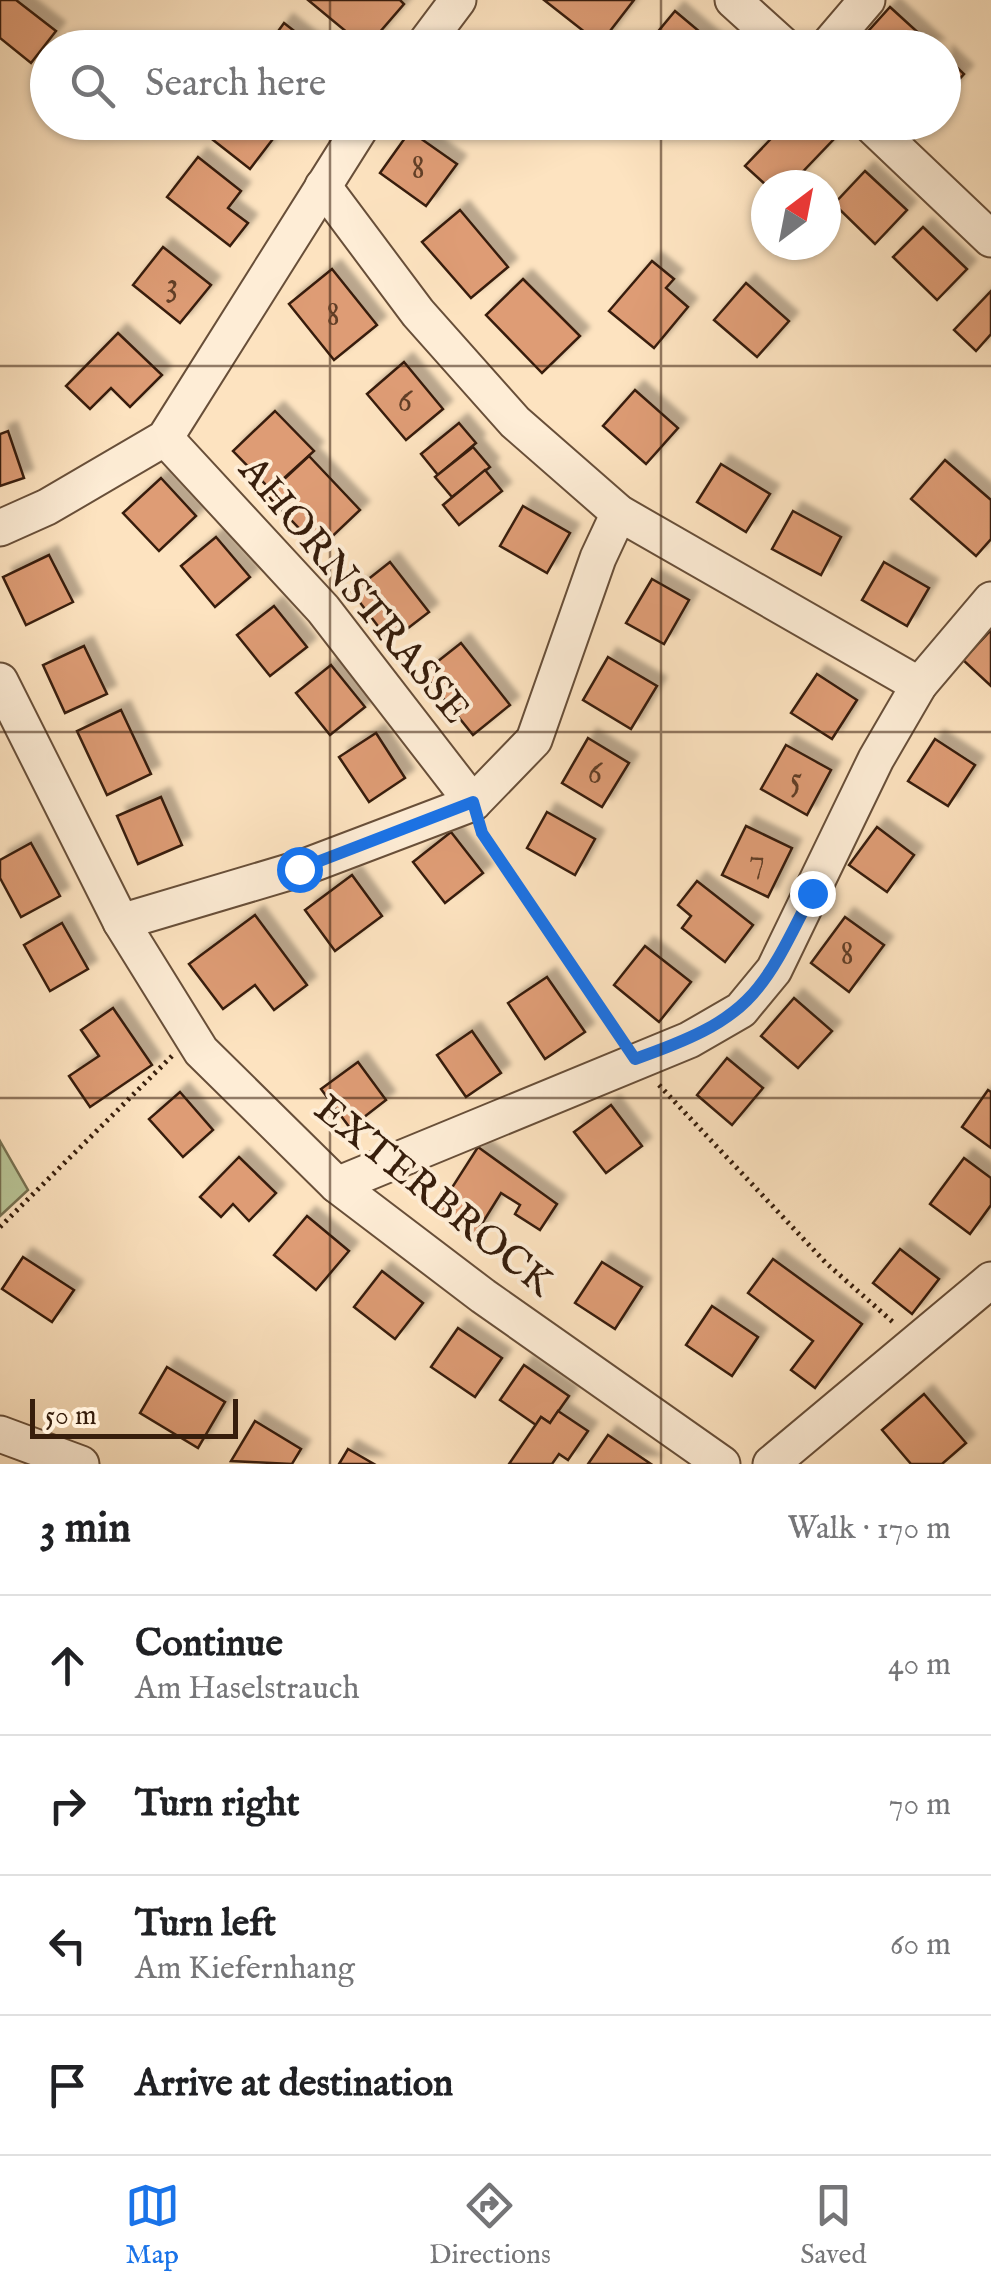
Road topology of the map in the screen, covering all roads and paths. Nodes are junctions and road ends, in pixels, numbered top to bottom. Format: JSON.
{"nodes":[{"id":1,"x":458,"y":0,"type":"edge"},
{"id":2,"x":733,"y":0,"type":"edge"},
{"id":3,"x":867,"y":0,"type":"edge"},
{"id":4,"x":436,"y":30,"type":"edge"},
{"id":5,"x":766,"y":30,"type":"edge"},
{"id":6,"x":841,"y":30,"type":"edge"},
{"id":7,"x":352,"y":140,"type":"edge"},
{"id":8,"x":887,"y":140,"type":"edge"},
{"id":9,"x":323,"y":186,"type":"junction"},
{"id":10,"x":991,"y":239,"type":"edge"},
{"id":11,"x":165,"y":438,"type":"junction"},
{"id":12,"x":619,"y":513,"type":"junction"},
{"id":13,"x":0,"y":528,"type":"edge"},
{"id":14,"x":991,"y":600,"type":"edge"},
{"id":15,"x":0,"y":681,"type":"edge"},
{"id":16,"x":920,"y":686,"type":"junction"},
{"id":17,"x":473,"y":802,"type":"junction"},
{"id":18,"x":121,"y":922,"type":"junction"},
{"id":19,"x":192,"y":1037,"type":"junction"},
{"id":20,"x":635,"y":1059,"type":"junction"},
{"id":21,"x":337,"y":1185,"type":"junction"},
{"id":22,"x":0,"y":1226,"type":"edge"},
{"id":23,"x":991,"y":1280,"type":"edge"},
{"id":24,"x":918,"y":1344,"type":"junction"},
{"id":25,"x":0,"y":1434,"type":"edge"},
{"id":26,"x":82,"y":1464,"type":"edge"},
{"id":27,"x":722,"y":1464,"type":"edge"},
{"id":28,"x":771,"y":1464,"type":"edge"}],
"edges":[{"from":1,"to":4,"type":"street"},
{"from":2,"to":5,"type":"street"},
{"from":3,"to":6,"type":"street"},
{"from":7,"to":9,"type":"street"},
{"from":8,"to":10,"type":"street"},
{"from":9,"to":11,"type":"street"},
{"from":9,"to":12,"type":"street"},
{"from":11,"to":13,"type":"street"},
{"from":11,"to":17,"type":"street","name":"AHORNSTRASSE"},
{"from":12,"to":16,"type":"street"},
{"from":12,"to":17,"type":"street"},
{"from":14,"to":16,"type":"street"},
{"from":15,"to":18,"type":"street","name":"EXTERBROCK"},
{"from":16,"to":20,"type":"street"},
{"from":17,"to":18,"type":"street"},
{"from":17,"to":20,"type":"path"},
{"from":18,"to":19,"type":"street","name":"EXTERBROCK"},
{"from":19,"to":21,"type":"street","name":"EXTERBROCK"},
{"from":19,"to":22,"type":"path"},
{"from":20,"to":21,"type":"street"},
{"from":20,"to":24,"type":"path"},
{"from":21,"to":27,"type":"street","name":"EXTERBROCK"},
{"from":23,"to":24,"type":"street"},
{"from":24,"to":28,"type":"street"},
{"from":25,"to":26,"type":"street"}]}
